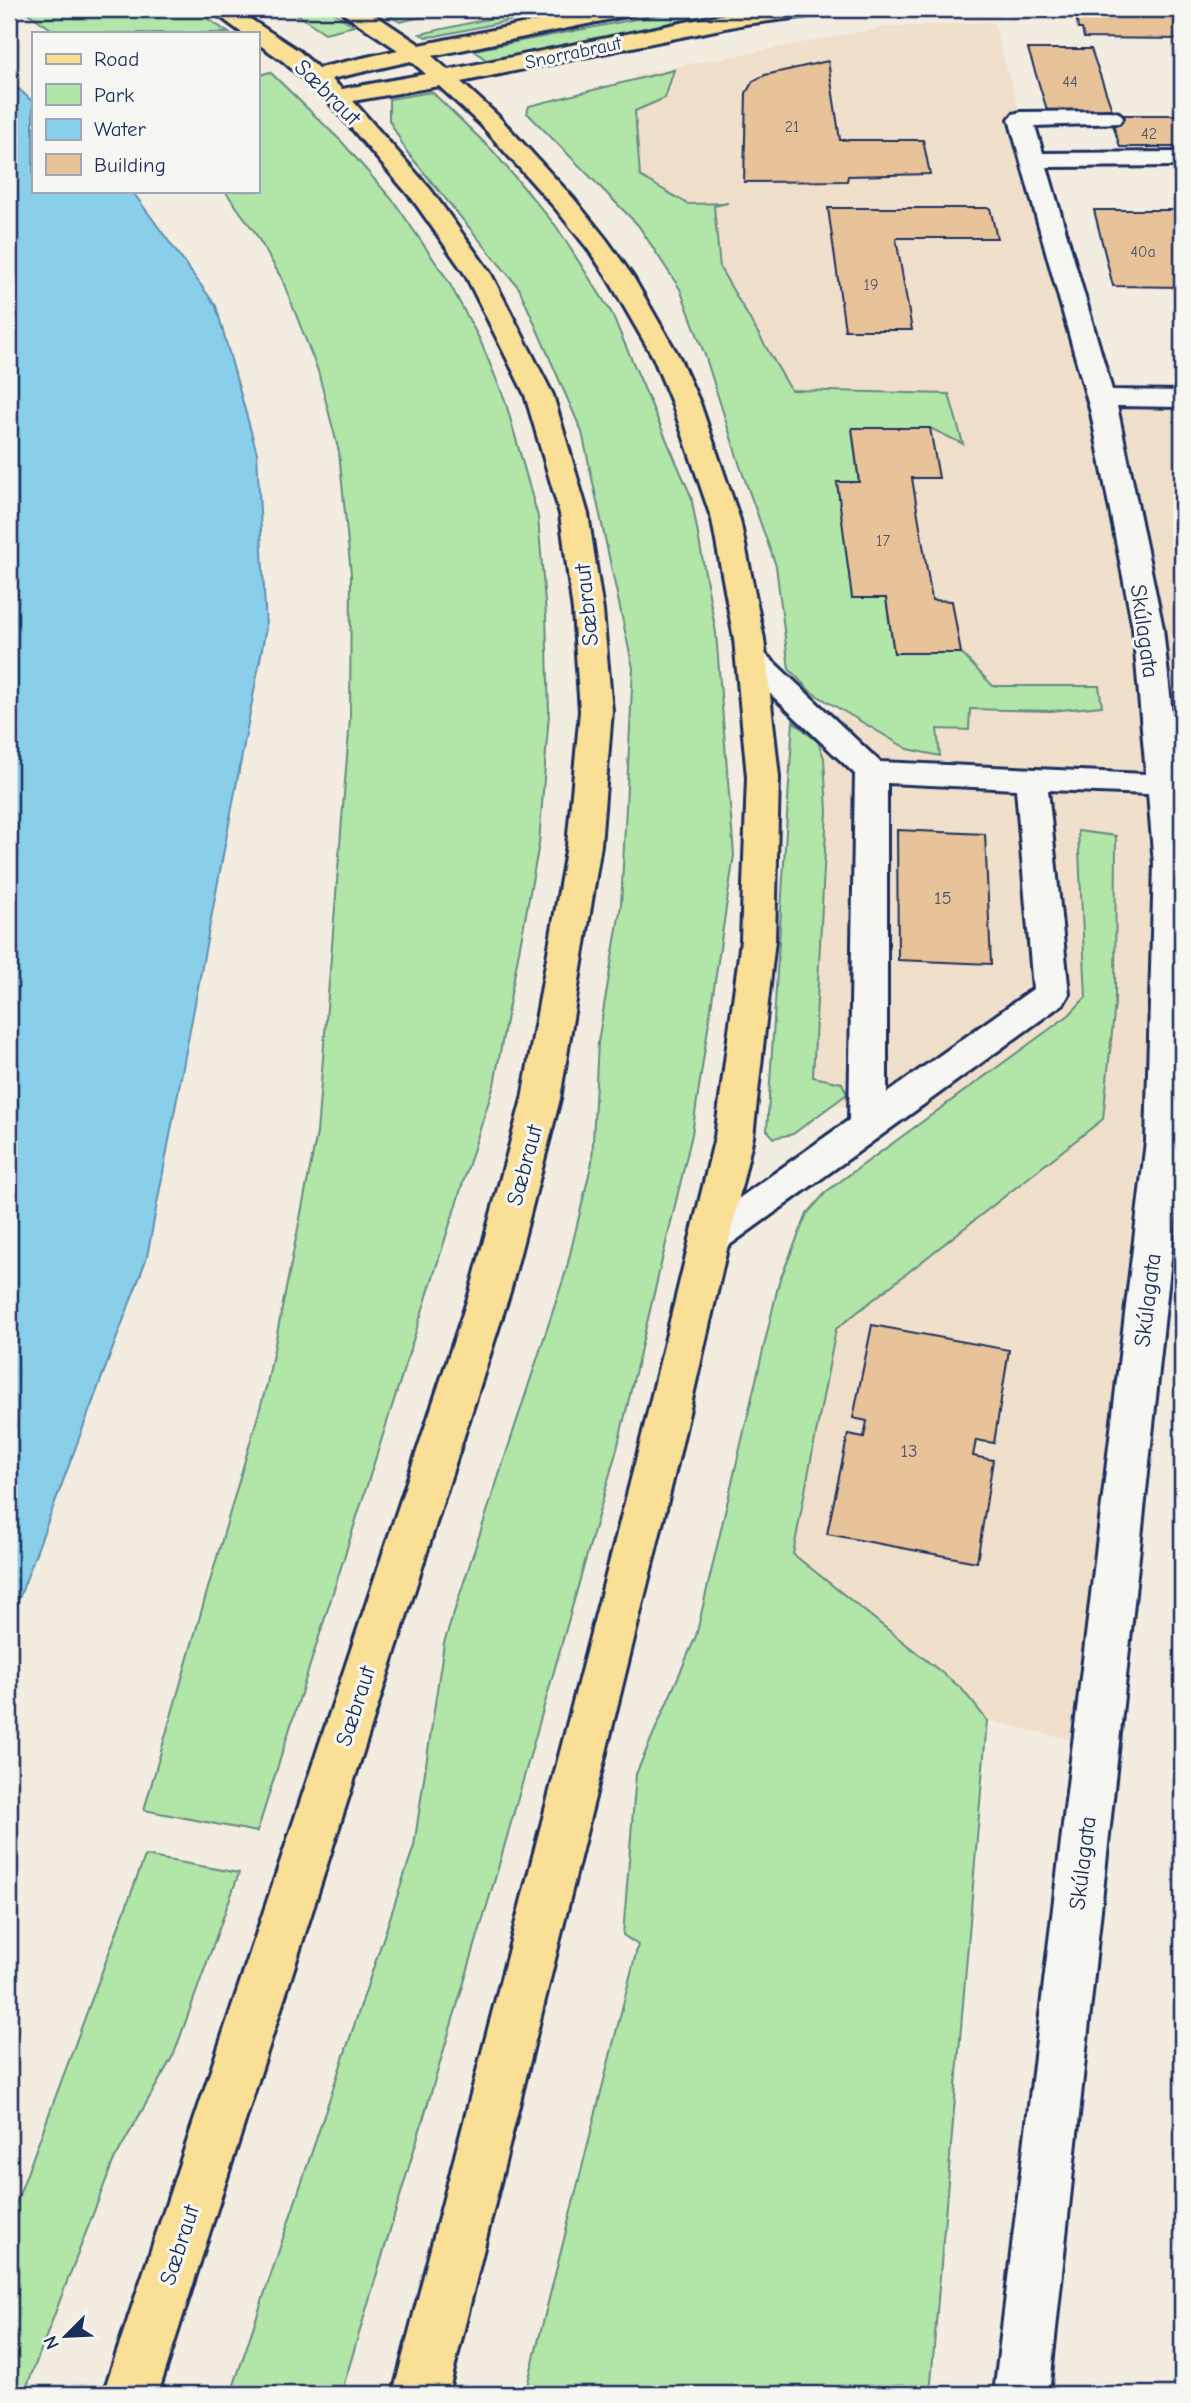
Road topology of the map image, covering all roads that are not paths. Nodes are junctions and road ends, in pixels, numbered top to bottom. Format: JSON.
{"nodes":[{"id":1,"x":221,"y":9,"type":"edge"},
{"id":2,"x":352,"y":9,"type":"edge"},
{"id":3,"x":626,"y":9,"type":"edge"},
{"id":4,"x":809,"y":9,"type":"edge"},
{"id":5,"x":258,"y":32,"type":"edge"},
{"id":6,"x":259,"y":33,"type":"edge"},
{"id":7,"x":415,"y":52,"type":"junction"},
{"id":8,"x":445,"y":78,"type":"junction"},
{"id":9,"x":326,"y":86,"type":"junction"},
{"id":10,"x":1111,"y":118,"type":"dead end"},
{"id":11,"x":1182,"y":159,"type":"edge"},
{"id":12,"x":1034,"y":160,"type":"junction"},
{"id":13,"x":1102,"y":398,"type":"junction"},
{"id":14,"x":1182,"y":398,"type":"edge"},
{"id":15,"x":751,"y":659,"type":"junction"},
{"id":16,"x":871,"y":772,"type":"junction"},
{"id":17,"x":1031,"y":779,"type":"junction"},
{"id":18,"x":1163,"y":785,"type":"junction"},
{"id":19,"x":868,"y":1125,"type":"junction"},
{"id":20,"x":710,"y":1239,"type":"junction"},
{"id":21,"x":130,"y":2394,"type":"edge"},
{"id":22,"x":421,"y":2394,"type":"edge"},
{"id":23,"x":1021,"y":2394,"type":"edge"}],
"edges":[{"from":1,"to":5,"type":"main road","name":"Sæbraut"},
{"from":2,"to":7,"type":"main road"},
{"from":3,"to":7,"type":"main road","name":"Snorrabraut"},
{"from":4,"to":8,"type":"main road","name":"Snorrabraut"},
{"from":6,"to":9,"type":"main road","name":"Sæbraut"},
{"from":7,"to":8,"type":"main road"},
{"from":7,"to":9,"type":"main road","name":"Snorrabraut"},
{"from":8,"to":9,"type":"main road","name":"Snorrabraut"},
{"from":8,"to":15,"type":"main road"},
{"from":9,"to":21,"type":"main road","name":"Sæbraut"},
{"from":10,"to":12,"type":"street","name":"Skúlagata"},
{"from":11,"to":12,"type":"street"},
{"from":12,"to":13,"type":"street","name":"Skúlagata"},
{"from":13,"to":14,"type":"street"},
{"from":13,"to":18,"type":"street","name":"Skúlagata"},
{"from":15,"to":16,"type":"street"},
{"from":15,"to":20,"type":"main road"},
{"from":16,"to":17,"type":"street"},
{"from":16,"to":19,"type":"street"},
{"from":17,"to":18,"type":"street"},
{"from":17,"to":19,"type":"street"},
{"from":18,"to":23,"type":"street","name":"Skúlagata"},
{"from":19,"to":20,"type":"street"},
{"from":20,"to":22,"type":"main road"}]}
